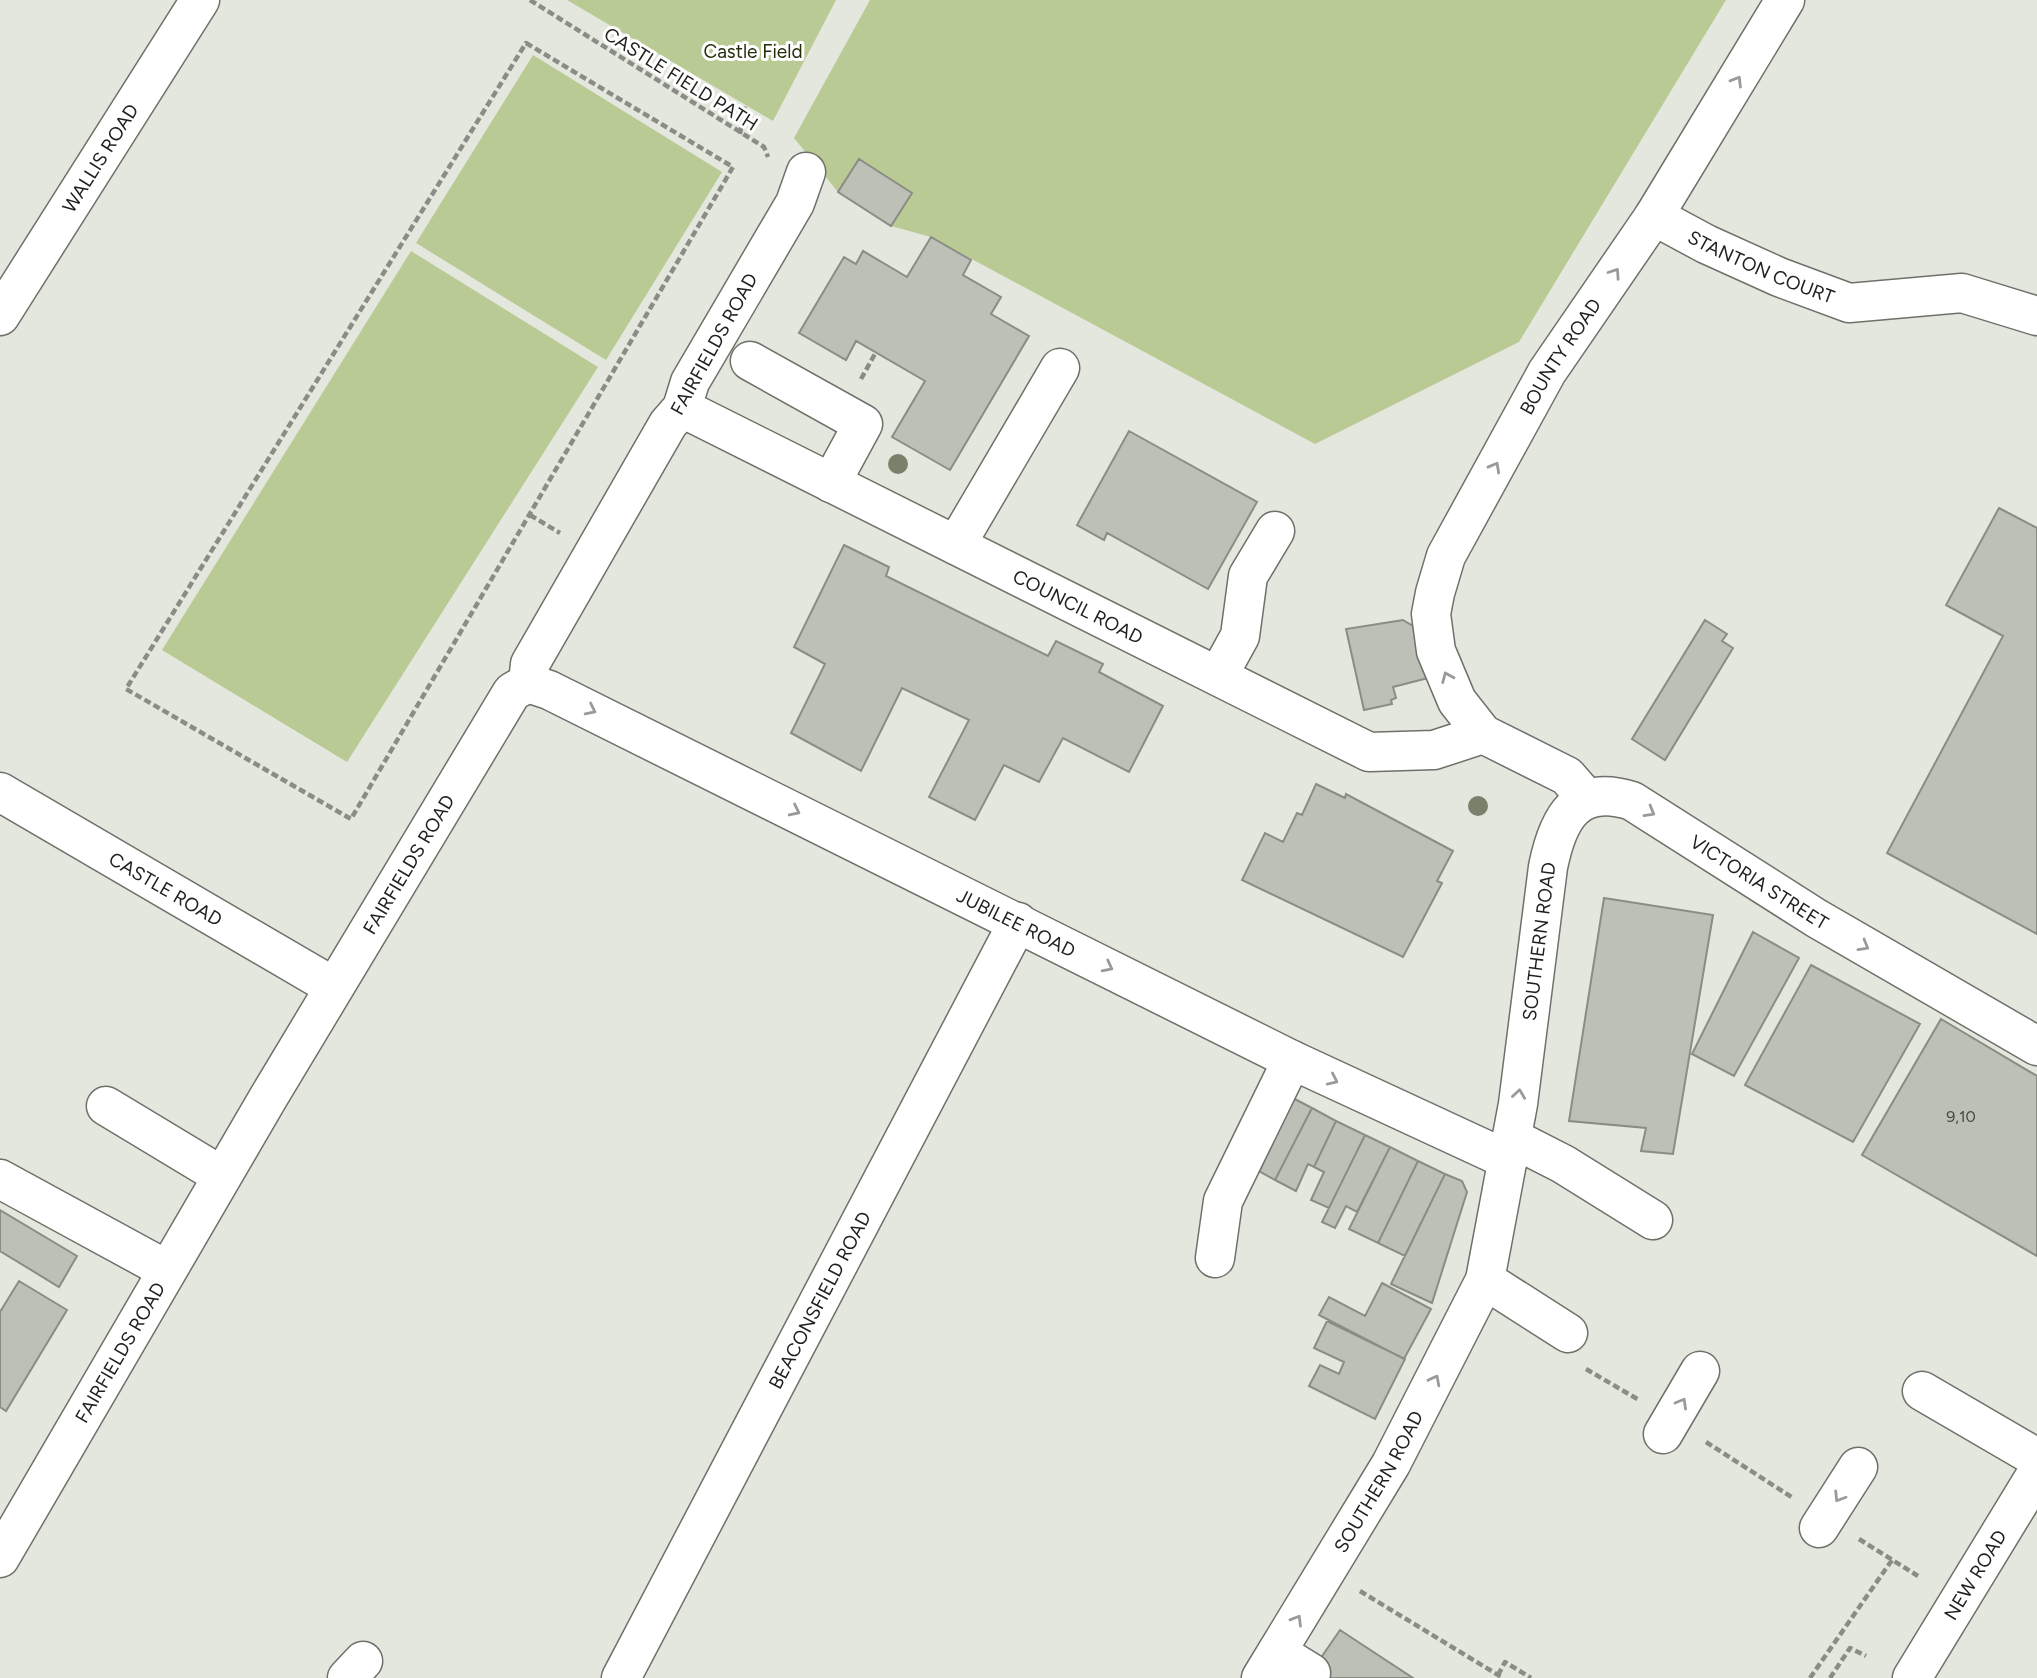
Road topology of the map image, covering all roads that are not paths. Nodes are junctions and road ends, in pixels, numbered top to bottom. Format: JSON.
{"nodes":[{"id":1,"x":200,"y":0,"type":"edge"},
{"id":2,"x":1785,"y":0,"type":"edge"},
{"id":3,"x":801,"y":187,"type":"road end"},
{"id":4,"x":1654,"y":216,"type":"junction"},
{"id":5,"x":0,"y":316,"type":"edge"},
{"id":6,"x":2037,"y":316,"type":"edge"},
{"id":7,"x":750,"y":362,"type":"dead end"},
{"id":8,"x":1060,"y":368,"type":"dead end"},
{"id":9,"x":682,"y":408,"type":"junction"},
{"id":10,"x":831,"y":483,"type":"junction"},
{"id":11,"x":1275,"y":531,"type":"dead end"},
{"id":12,"x":956,"y":545,"type":"junction"},
{"id":13,"x":1218,"y":676,"type":"junction"},
{"id":14,"x":528,"y":683,"type":"junction"},
{"id":15,"x":1483,"y":734,"type":"junction"},
{"id":16,"x":0,"y":792,"type":"edge"},
{"id":17,"x":1587,"y":799,"type":"junction"},
{"id":18,"x":1018,"y":922,"type":"junction"},
{"id":19,"x":334,"y":987,"type":"junction"},
{"id":20,"x":2037,"y":1046,"type":"edge"},
{"id":21,"x":1292,"y":1060,"type":"junction"},
{"id":22,"x":106,"y":1106,"type":"dead end"},
{"id":23,"x":1510,"y":1149,"type":"junction"},
{"id":24,"x":222,"y":1176,"type":"junction"},
{"id":25,"x":0,"y":1179,"type":"edge"},
{"id":26,"x":1653,"y":1220,"type":"dead end"},
{"id":27,"x":1215,"y":1258,"type":"dead end"},
{"id":28,"x":167,"y":1270,"type":"junction"},
{"id":29,"x":1485,"y":1280,"type":"junction"},
{"id":30,"x":1568,"y":1333,"type":"dead end"},
{"id":31,"x":1700,"y":1371,"type":"dead end"},
{"id":32,"x":1922,"y":1391,"type":"dead end"},
{"id":33,"x":1663,"y":1434,"type":"dead end"},
{"id":34,"x":2037,"y":1458,"type":"edge"},
{"id":35,"x":1858,"y":1467,"type":"dead end"},
{"id":36,"x":2037,"y":1473,"type":"edge"},
{"id":37,"x":1819,"y":1528,"type":"dead end"},
{"id":38,"x":0,"y":1559,"type":"edge"},
{"id":39,"x":1269,"y":1665,"type":"edge"},
{"id":40,"x":1311,"y":1673,"type":"dead end"},
{"id":41,"x":621,"y":1678,"type":"edge"},
{"id":42,"x":1912,"y":1678,"type":"edge"}],
"edges":[{"from":1,"to":5,"type":"street","name":"WALLIS ROAD"},
{"from":4,"to":2,"type":"street","name":"BOUNTY ROAD","one_way":true},
{"from":3,"to":9,"type":"street","name":"FAIRFIELDS ROAD"},
{"from":4,"to":6,"type":"street","name":"STANTON COURT"},
{"from":15,"to":4,"type":"street","name":"BOUNTY ROAD","one_way":true},
{"from":7,"to":10,"type":"street"},
{"from":8,"to":12,"type":"street"},
{"from":9,"to":10,"type":"street","name":"COUNCIL ROAD"},
{"from":9,"to":14,"type":"street","name":"FAIRFIELDS ROAD"},
{"from":10,"to":12,"type":"street","name":"COUNCIL ROAD"},
{"from":11,"to":13,"type":"street"},
{"from":12,"to":13,"type":"street","name":"COUNCIL ROAD"},
{"from":13,"to":15,"type":"street","name":"COUNCIL ROAD"},
{"from":14,"to":18,"type":"street","name":"JUBILEE ROAD","one_way":true},
{"from":14,"to":19,"type":"street","name":"FAIRFIELDS ROAD"},
{"from":15,"to":17,"type":"street"},
{"from":16,"to":19,"type":"street","name":"CASTLE ROAD"},
{"from":17,"to":20,"type":"street","name":"VICTORIA STREET","one_way":true},
{"from":23,"to":17,"type":"street","name":"SOUTHERN ROAD","one_way":true},
{"from":18,"to":21,"type":"street","name":"JUBILEE ROAD","one_way":true},
{"from":18,"to":41,"type":"street","name":"BEACONSFIELD ROAD"},
{"from":19,"to":24,"type":"street","name":"FAIRFIELDS ROAD"},
{"from":21,"to":23,"type":"street","name":"JUBILEE ROAD","one_way":true},
{"from":21,"to":27,"type":"street"},
{"from":22,"to":24,"type":"street"},
{"from":23,"to":26,"type":"street"},
{"from":23,"to":29,"type":"street","name":"SOUTHERN ROAD"},
{"from":24,"to":28,"type":"street","name":"FAIRFIELDS ROAD"},
{"from":25,"to":28,"type":"street"},
{"from":28,"to":38,"type":"street","name":"FAIRFIELDS ROAD"},
{"from":29,"to":30,"type":"street"},
{"from":39,"to":29,"type":"street","name":"SOUTHERN ROAD","one_way":true},
{"from":33,"to":31,"type":"street","one_way":true},
{"from":32,"to":34,"type":"street"},
{"from":35,"to":37,"type":"street","one_way":true},
{"from":36,"to":42,"type":"street","name":"NEW ROAD"},
{"from":39,"to":40,"type":"street"}]}
